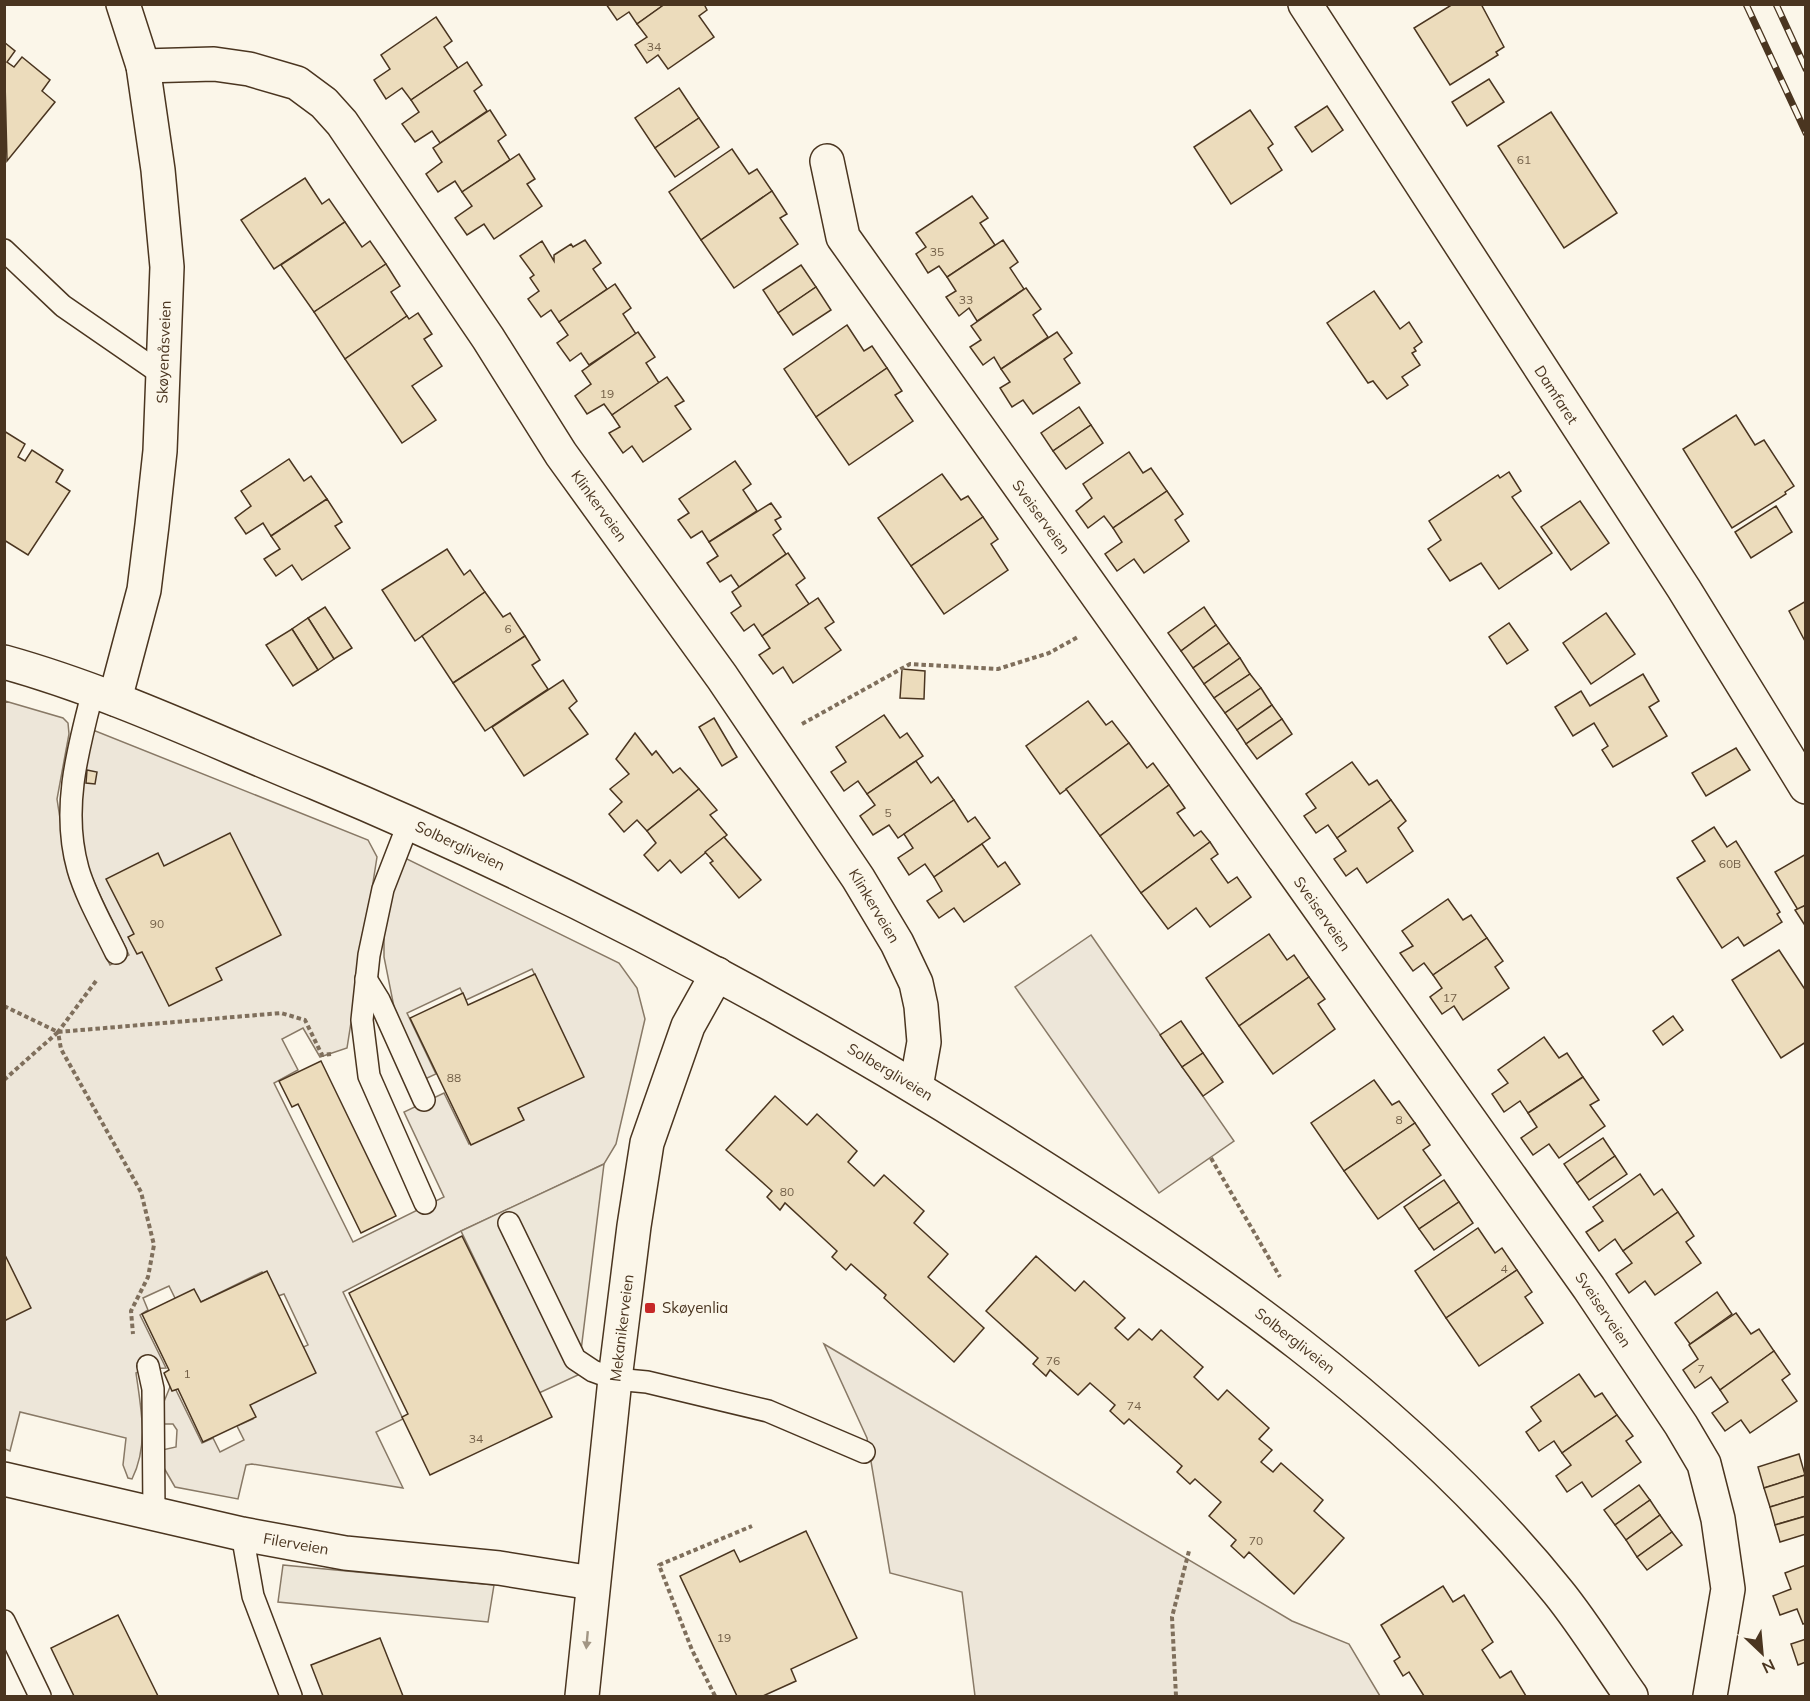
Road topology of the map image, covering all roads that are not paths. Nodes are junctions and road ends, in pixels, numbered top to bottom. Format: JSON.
{"nodes":[{"id":1,"x":123,"y":4,"type":"edge"},
{"id":2,"x":1305,"y":4,"type":"edge"},
{"id":3,"x":143,"y":66,"type":"junction"},
{"id":4,"x":827,"y":161,"type":"dead end"},
{"id":5,"x":4,"y":250,"type":"edge"},
{"id":6,"x":163,"y":375,"type":"junction"},
{"id":7,"x":4,"y":662,"type":"edge"},
{"id":8,"x":104,"y":695,"type":"junction"},
{"id":9,"x":1806,"y":787,"type":"edge"},
{"id":10,"x":409,"y":822,"type":"junction"},
{"id":11,"x":116,"y":953,"type":"road end"},
{"id":12,"x":717,"y":974,"type":"junction"},
{"id":13,"x":366,"y":979,"type":"junction"},
{"id":14,"x":916,"y":1087,"type":"junction"},
{"id":15,"x":424,"y":1100,"type":"dead end"},
{"id":16,"x":425,"y":1203,"type":"dead end"},
{"id":17,"x":509,"y":1223,"type":"dead end"},
{"id":18,"x":148,"y":1366,"type":"road end"},
{"id":19,"x":615,"y":1379,"type":"junction"},
{"id":20,"x":864,"y":1452,"type":"dead end"},
{"id":21,"x":4,"y":1479,"type":"edge"},
{"id":22,"x":154,"y":1514,"type":"junction"},
{"id":23,"x":242,"y":1534,"type":"junction"},
{"id":24,"x":592,"y":1583,"type":"junction"},
{"id":25,"x":4,"y":1621,"type":"edge"},
{"id":26,"x":40,"y":1696,"type":"edge"},
{"id":27,"x":291,"y":1696,"type":"edge"},
{"id":28,"x":582,"y":1696,"type":"edge"},
{"id":29,"x":1631,"y":1696,"type":"edge"},
{"id":30,"x":1710,"y":1696,"type":"edge"}],
"edges":[{"from":1,"to":3,"type":"street","name":"Skøyenåsveien"},
{"from":2,"to":9,"type":"street","name":"Damfaret"},
{"from":3,"to":6,"type":"street","name":"Skøyenåsveien"},
{"from":3,"to":14,"type":"street","name":"Klinkerveien"},
{"from":4,"to":30,"type":"street","name":"Sveiserveien"},
{"from":5,"to":6,"type":"lane"},
{"from":6,"to":8,"type":"street","name":"Skøyenåsveien"},
{"from":7,"to":8,"type":"street","name":"Solbergliveien"},
{"from":8,"to":10,"type":"street","name":"Solbergliveien"},
{"from":8,"to":11,"type":"lane"},
{"from":10,"to":12,"type":"street","name":"Solbergliveien"},
{"from":10,"to":13,"type":"lane"},
{"from":12,"to":14,"type":"street","name":"Solbergliveien"},
{"from":12,"to":19,"type":"street","name":"Mekanikerveien"},
{"from":13,"to":15,"type":"lane"},
{"from":13,"to":16,"type":"lane"},
{"from":14,"to":29,"type":"street","name":"Solbergliveien"},
{"from":17,"to":19,"type":"lane"},
{"from":18,"to":22,"type":"lane"},
{"from":19,"to":20,"type":"lane"},
{"from":19,"to":24,"type":"street","name":"Mekanikerveien"},
{"from":21,"to":22,"type":"street","name":"Filerveien"},
{"from":22,"to":23,"type":"street","name":"Filerveien"},
{"from":23,"to":24,"type":"street","name":"Filerveien"},
{"from":23,"to":27,"type":"lane"},
{"from":24,"to":28,"type":"street","name":"Mekanikerveien","one_way":true},
{"from":25,"to":26,"type":"lane"}]}
